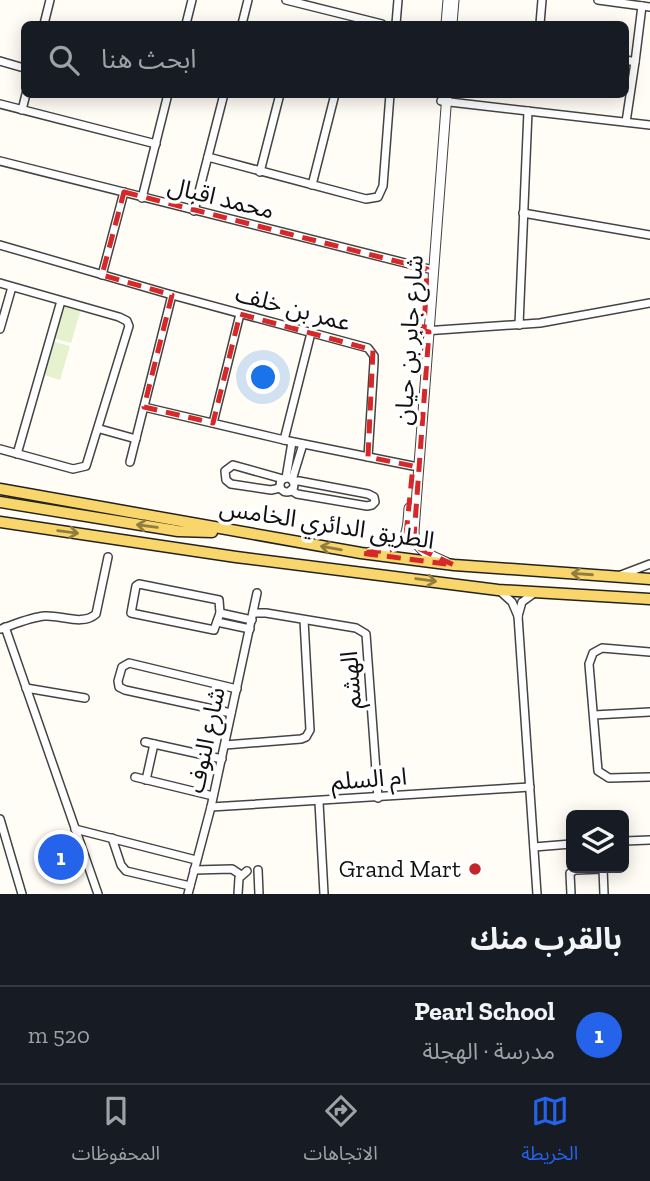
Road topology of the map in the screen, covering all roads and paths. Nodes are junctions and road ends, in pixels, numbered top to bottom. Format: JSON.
{"nodes":[{"id":1,"x":50,"y":0,"type":"edge"},
{"id":2,"x":192,"y":0,"type":"edge"},
{"id":3,"x":248,"y":0,"type":"edge"},
{"id":4,"x":286,"y":0,"type":"edge"},
{"id":5,"x":398,"y":0,"type":"edge"},
{"id":6,"x":448,"y":0,"type":"edge"},
{"id":7,"x":454,"y":0,"type":"edge"},
{"id":8,"x":542,"y":0,"type":"edge"},
{"id":9,"x":598,"y":0,"type":"edge"},
{"id":10,"x":319,"y":4,"type":"edge"},
{"id":11,"x":646,"y":7,"type":"edge"},
{"id":12,"x":45,"y":21,"type":"edge"},
{"id":13,"x":187,"y":21,"type":"edge"},
{"id":14,"x":243,"y":21,"type":"edge"},
{"id":15,"x":373,"y":21,"type":"edge"},
{"id":16,"x":396,"y":21,"type":"edge"},
{"id":17,"x":446,"y":21,"type":"edge"},
{"id":18,"x":452,"y":21,"type":"edge"},
{"id":19,"x":540,"y":21,"type":"edge"},
{"id":20,"x":0,"y":61,"type":"edge"},
{"id":21,"x":629,"y":61,"type":"edge"},
{"id":22,"x":635,"y":62,"type":"junction"},
{"id":23,"x":21,"y":67,"type":"edge"},
{"id":24,"x":25,"y":98,"type":"edge"},
{"id":25,"x":167,"y":98,"type":"edge"},
{"id":26,"x":223,"y":98,"type":"edge"},
{"id":27,"x":279,"y":98,"type":"edge"},
{"id":28,"x":334,"y":98,"type":"edge"},
{"id":29,"x":390,"y":98,"type":"edge"},
{"id":30,"x":444,"y":98,"type":"edge"},
{"id":31,"x":0,"y":104,"type":"edge"},
{"id":32,"x":22,"y":110,"type":"junction"},
{"id":33,"x":528,"y":111,"type":"junction"},
{"id":34,"x":626,"y":122,"type":"junction"},
{"id":35,"x":650,"y":125,"type":"edge"},
{"id":36,"x":156,"y":144,"type":"junction"},
{"id":37,"x":208,"y":157,"type":"junction"},
{"id":38,"x":0,"y":161,"type":"edge"},
{"id":39,"x":260,"y":172,"type":"junction"},
{"id":40,"x":312,"y":185,"type":"junction"},
{"id":41,"x":124,"y":192,"type":"junction"},
{"id":42,"x":142,"y":198,"type":"junction"},
{"id":43,"x":194,"y":211,"type":"junction"},
{"id":44,"x":523,"y":213,"type":"junction"},
{"id":45,"x":650,"y":235,"type":"edge"},
{"id":46,"x":0,"y":245,"type":"edge"},
{"id":47,"x":430,"y":270,"type":"junction"},
{"id":48,"x":102,"y":275,"type":"junction"},
{"id":49,"x":0,"y":283,"type":"edge"},
{"id":50,"x":12,"y":287,"type":"junction"},
{"id":51,"x":172,"y":295,"type":"junction"},
{"id":52,"x":61,"y":300,"type":"junction"},
{"id":53,"x":650,"y":303,"type":"edge"},
{"id":54,"x":240,"y":314,"type":"junction"},
{"id":55,"x":519,"y":325,"type":"junction"},
{"id":56,"x":0,"y":329,"type":"edge"},
{"id":57,"x":427,"y":332,"type":"junction"},
{"id":58,"x":311,"y":333,"type":"junction"},
{"id":59,"x":144,"y":407,"type":"junction"},
{"id":60,"x":213,"y":423,"type":"junction"},
{"id":61,"x":100,"y":429,"type":"junction"},
{"id":62,"x":136,"y":439,"type":"junction"},
{"id":63,"x":288,"y":441,"type":"junction"},
{"id":64,"x":303,"y":444,"type":"junction"},
{"id":65,"x":0,"y":449,"type":"edge"},
{"id":66,"x":17,"y":454,"type":"junction"},
{"id":67,"x":368,"y":457,"type":"junction"},
{"id":68,"x":130,"y":462,"type":"dead end"},
{"id":69,"x":413,"y":466,"type":"junction"},
{"id":70,"x":289,"y":481,"type":"junction"},
{"id":71,"x":0,"y":489,"type":"edge"},
{"id":72,"x":0,"y":502,"type":"edge"},
{"id":73,"x":0,"y":523,"type":"edge"},
{"id":74,"x":239,"y":531,"type":"junction"},
{"id":75,"x":361,"y":553,"type":"junction"},
{"id":76,"x":108,"y":557,"type":"dead end"},
{"id":77,"x":454,"y":565,"type":"junction"},
{"id":78,"x":650,"y":565,"type":"edge"},
{"id":79,"x":614,"y":576,"type":"junction"},
{"id":80,"x":650,"y":579,"type":"edge"},
{"id":81,"x":498,"y":590,"type":"junction"},
{"id":82,"x":540,"y":592,"type":"junction"},
{"id":83,"x":257,"y":593,"type":"dead end"},
{"id":84,"x":650,"y":599,"type":"edge"},
{"id":85,"x":220,"y":613,"type":"junction"},
{"id":86,"x":518,"y":616,"type":"junction"},
{"id":87,"x":252,"y":617,"type":"junction"},
{"id":88,"x":304,"y":620,"type":"junction"},
{"id":89,"x":217,"y":622,"type":"junction"},
{"id":90,"x":2,"y":628,"type":"edge"},
{"id":91,"x":250,"y":629,"type":"junction"},
{"id":92,"x":650,"y":652,"type":"edge"},
{"id":93,"x":26,"y":688,"type":"junction"},
{"id":94,"x":237,"y":689,"type":"junction"},
{"id":95,"x":85,"y":698,"type":"dead end"},
{"id":96,"x":650,"y":712,"type":"edge"},
{"id":97,"x":232,"y":713,"type":"junction"},
{"id":98,"x":594,"y":715,"type":"junction"},
{"id":99,"x":145,"y":742,"type":"dead end"},
{"id":100,"x":154,"y":744,"type":"junction"},
{"id":101,"x":225,"y":745,"type":"junction"},
{"id":102,"x":222,"y":760,"type":"junction"},
{"id":103,"x":650,"y":776,"type":"edge"},
{"id":104,"x":135,"y":777,"type":"dead end"},
{"id":105,"x":146,"y":780,"type":"junction"},
{"id":106,"x":530,"y":787,"type":"junction"},
{"id":107,"x":213,"y":796,"type":"junction"},
{"id":108,"x":378,"y":798,"type":"junction"},
{"id":109,"x":319,"y":802,"type":"junction"},
{"id":110,"x":211,"y":807,"type":"junction"},
{"id":111,"x":0,"y":819,"type":"edge"},
{"id":112,"x":75,"y":829,"type":"junction"},
{"id":113,"x":112,"y":838,"type":"junction"},
{"id":114,"x":650,"y":840,"type":"edge"},
{"id":115,"x":629,"y":841,"type":"edge"},
{"id":116,"x":566,"y":844,"type":"edge"},
{"id":117,"x":534,"y":846,"type":"junction"},
{"id":118,"x":196,"y":860,"type":"junction"},
{"id":119,"x":194,"y":870,"type":"junction"},
{"id":120,"x":258,"y":870,"type":"dead end"},
{"id":121,"x":570,"y":873,"type":"edge"},
{"id":122,"x":603,"y":873,"type":"edge"},
{"id":123,"x":189,"y":890,"type":"edge"},
{"id":124,"x":22,"y":894,"type":"edge"},
{"id":125,"x":98,"y":894,"type":"edge"},
{"id":126,"x":238,"y":894,"type":"edge"},
{"id":127,"x":259,"y":894,"type":"edge"},
{"id":128,"x":324,"y":894,"type":"edge"},
{"id":129,"x":537,"y":894,"type":"edge"},
{"id":130,"x":571,"y":894,"type":"edge"},
{"id":131,"x":604,"y":894,"type":"edge"}],
"edges":[{"from":1,"to":12,"type":"street"},
{"from":2,"to":13,"type":"street"},
{"from":3,"to":14,"type":"street"},
{"from":4,"to":10,"type":"street"},
{"from":5,"to":16,"type":"street"},
{"from":6,"to":17,"type":"street"},
{"from":7,"to":18,"type":"street"},
{"from":8,"to":19,"type":"street"},
{"from":9,"to":11,"type":"street"},
{"from":10,"to":15,"type":"street"},
{"from":11,"to":22,"type":"street"},
{"from":20,"to":23,"type":"street"},
{"from":21,"to":22,"type":"street"},
{"from":22,"to":34,"type":"street"},
{"from":24,"to":32,"type":"street"},
{"from":25,"to":36,"type":"street"},
{"from":26,"to":37,"type":"street"},
{"from":27,"to":39,"type":"street"},
{"from":28,"to":40,"type":"street"},
{"from":29,"to":40,"type":"street"},
{"from":30,"to":33,"type":"street"},
{"from":30,"to":47,"type":"street","name":"شارع جابر بن حيان"},
{"from":31,"to":32,"type":"street"},
{"from":32,"to":36,"type":"street"},
{"from":33,"to":34,"type":"street"},
{"from":33,"to":44,"type":"street"},
{"from":34,"to":35,"type":"street"},
{"from":36,"to":42,"type":"street"},
{"from":37,"to":39,"type":"street"},
{"from":37,"to":43,"type":"street"},
{"from":38,"to":41,"type":"street","name":"محمد اقبال"},
{"from":39,"to":40,"type":"street"},
{"from":41,"to":42,"type":"street","name":"محمد اقبال"},
{"from":41,"to":48,"type":"street"},
{"from":42,"to":43,"type":"street","name":"محمد اقبال"},
{"from":43,"to":47,"type":"street","name":"محمد اقبال"},
{"from":44,"to":45,"type":"street"},
{"from":44,"to":55,"type":"street"},
{"from":46,"to":48,"type":"street","name":"عمر بن خلف"},
{"from":47,"to":57,"type":"street","name":"شارع جابر بن حيان"},
{"from":48,"to":51,"type":"street","name":"عمر بن خلف"},
{"from":49,"to":50,"type":"street"},
{"from":50,"to":52,"type":"street"},
{"from":50,"to":56,"type":"street"},
{"from":51,"to":54,"type":"street","name":"عمر بن خلف"},
{"from":51,"to":59,"type":"street"},
{"from":52,"to":61,"type":"street"},
{"from":52,"to":66,"type":"street"},
{"from":53,"to":55,"type":"street"},
{"from":54,"to":58,"type":"street","name":"عمر بن خلف"},
{"from":54,"to":60,"type":"street"},
{"from":55,"to":57,"type":"street"},
{"from":57,"to":69,"type":"street","name":"شارع جابر بن حيان"},
{"from":57,"to":77,"type":"street","name":"شارع جابر بن حيان"},
{"from":58,"to":63,"type":"street"},
{"from":58,"to":67,"type":"street","name":"عمر بن خلف"},
{"from":59,"to":60,"type":"street"},
{"from":59,"to":62,"type":"street"},
{"from":60,"to":63,"type":"street"},
{"from":61,"to":62,"type":"street"},
{"from":61,"to":66,"type":"street"},
{"from":62,"to":68,"type":"street"},
{"from":63,"to":64,"type":"street"},
{"from":63,"to":70,"type":"street"},
{"from":64,"to":67,"type":"street"},
{"from":64,"to":70,"type":"street"},
{"from":65,"to":66,"type":"street"},
{"from":67,"to":69,"type":"street"},
{"from":69,"to":75,"type":"street","name":"شارع جابر بن حيان"},
{"from":70,"to":70,"type":"street"},
{"from":70,"to":70,"type":"street"},
{"from":71,"to":74,"type":"main road","name":"الطريق الدائري الخامس"},
{"from":74,"to":72,"type":"main road","one_way":true},
{"from":73,"to":81,"type":"main road","name":"الطريق الدائري الخامس","one_way":true},
{"from":75,"to":74,"type":"main road","name":"الطريق الدائري الخامس","one_way":true},
{"from":75,"to":77,"type":"main road","name":"الطريق الدائري الخامس"},
{"from":76,"to":90,"type":"street"},
{"from":79,"to":77,"type":"main road","name":"الطريق الدائري الخامس","one_way":true},
{"from":78,"to":79,"type":"street"},
{"from":79,"to":80,"type":"main road","name":"الطريق الدائري الخامس"},
{"from":81,"to":82,"type":"main road","name":"الطريق الدائري الخامس"},
{"from":81,"to":86,"type":"street"},
{"from":82,"to":84,"type":"main road","name":"الطريق الدائري الخامس"},
{"from":82,"to":86,"type":"street"},
{"from":83,"to":87,"type":"street","name":"شارع النوف"},
{"from":85,"to":87,"type":"street","name":"الهشم"},
{"from":85,"to":89,"type":"street"},
{"from":85,"to":89,"type":"street"},
{"from":86,"to":106,"type":"street"},
{"from":87,"to":88,"type":"street","name":"الهشم"},
{"from":87,"to":91,"type":"street","name":"شارع النوف"},
{"from":88,"to":101,"type":"street"},
{"from":88,"to":108,"type":"street","name":"الهشم"},
{"from":89,"to":91,"type":"street"},
{"from":90,"to":93,"type":"street"},
{"from":91,"to":94,"type":"street","name":"شارع النوف"},
{"from":92,"to":98,"type":"street"},
{"from":93,"to":95,"type":"street"},
{"from":93,"to":112,"type":"street"},
{"from":94,"to":97,"type":"street","name":"شارع النوف"},
{"from":94,"to":97,"type":"street"},
{"from":96,"to":98,"type":"street"},
{"from":97,"to":101,"type":"street","name":"شارع النوف"},
{"from":98,"to":103,"type":"street"},
{"from":99,"to":100,"type":"street"},
{"from":100,"to":102,"type":"street"},
{"from":100,"to":105,"type":"street"},
{"from":101,"to":102,"type":"street","name":"شارع النوف"},
{"from":102,"to":107,"type":"street","name":"شارع النوف"},
{"from":104,"to":105,"type":"street"},
{"from":105,"to":107,"type":"street"},
{"from":106,"to":108,"type":"street","name":"ام السلم"},
{"from":106,"to":117,"type":"street"},
{"from":107,"to":110,"type":"street","name":"شارع النوف"},
{"from":108,"to":109,"type":"street","name":"ام السلم"},
{"from":109,"to":110,"type":"street","name":"ام السلم"},
{"from":109,"to":128,"type":"street"},
{"from":110,"to":118,"type":"street","name":"شارع النوف"},
{"from":111,"to":124,"type":"street"},
{"from":112,"to":113,"type":"street"},
{"from":112,"to":125,"type":"street"},
{"from":113,"to":118,"type":"street"},
{"from":113,"to":123,"type":"street"},
{"from":114,"to":115,"type":"street"},
{"from":116,"to":117,"type":"street"},
{"from":117,"to":129,"type":"street"},
{"from":118,"to":119,"type":"street","name":"شارع النوف"},
{"from":119,"to":123,"type":"street","name":"شارع النوف"},
{"from":119,"to":126,"type":"street"},
{"from":120,"to":127,"type":"street"},
{"from":121,"to":130,"type":"street"},
{"from":122,"to":131,"type":"street"}]}
